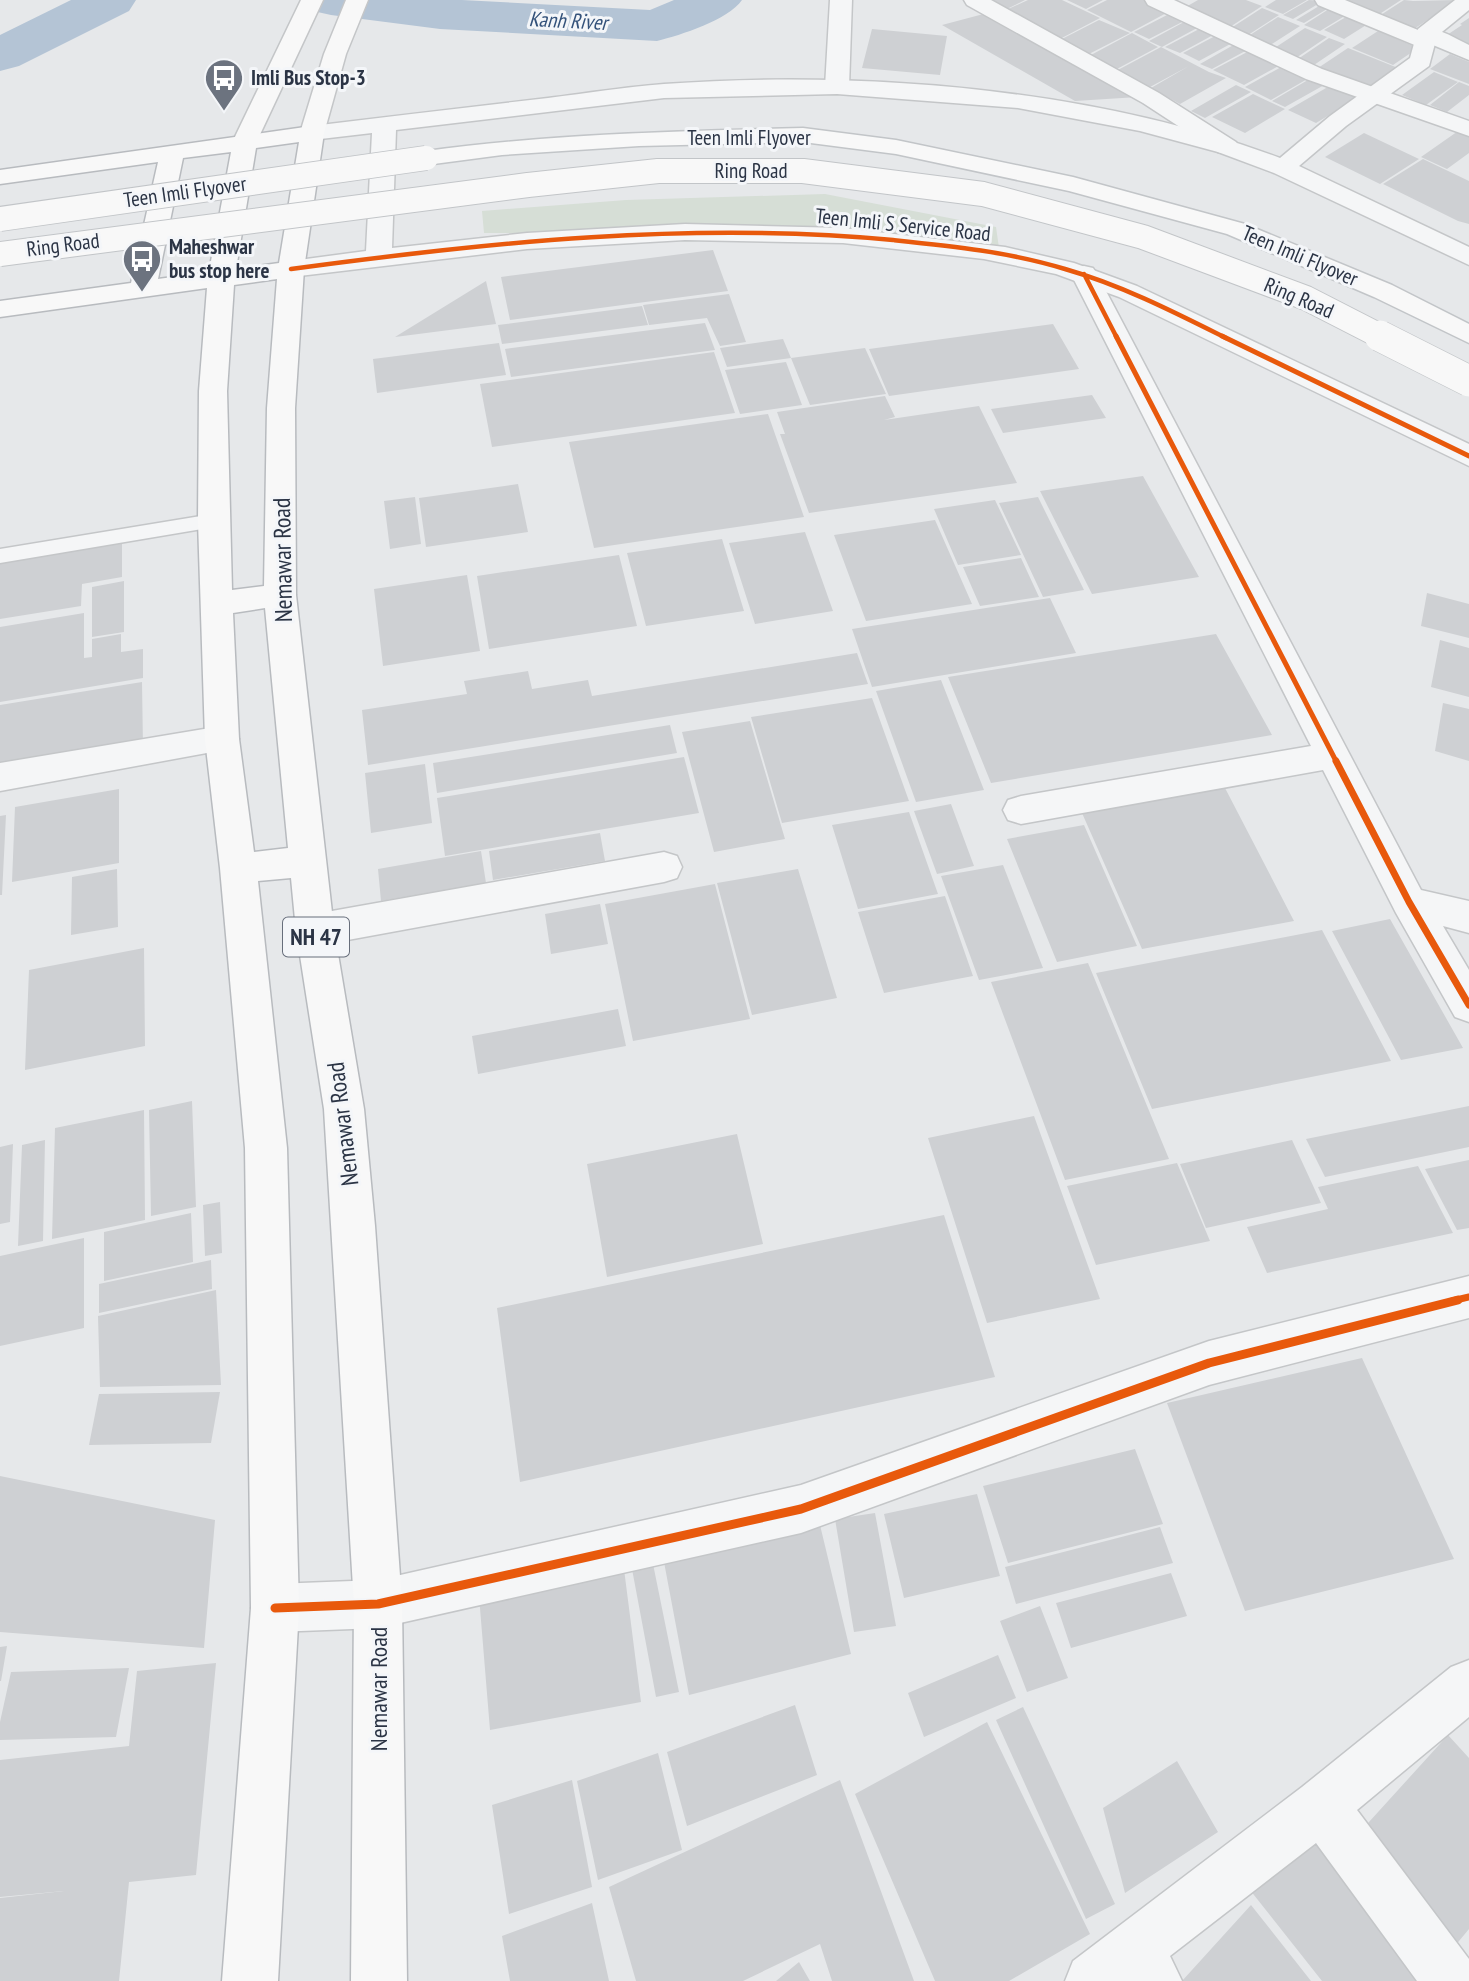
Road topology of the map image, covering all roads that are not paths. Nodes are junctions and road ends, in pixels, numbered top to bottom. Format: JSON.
{"nodes":[{"id":1,"x":312,"y":0,"type":"edge"},
{"id":2,"x":357,"y":0,"type":"edge"},
{"id":3,"x":841,"y":0,"type":"edge"},
{"id":4,"x":975,"y":0,"type":"edge"},
{"id":5,"x":1156,"y":0,"type":"edge"},
{"id":6,"x":1326,"y":0,"type":"edge"},
{"id":7,"x":1468,"y":0,"type":"edge"},
{"id":8,"x":1426,"y":38,"type":"junction"},
{"id":9,"x":1469,"y":53,"type":"edge"},
{"id":10,"x":837,"y":87,"type":"junction"},
{"id":11,"x":1377,"y":95,"type":"junction"},
{"id":12,"x":384,"y":124,"type":"junction"},
{"id":13,"x":1469,"y":129,"type":"edge"},
{"id":14,"x":312,"y":132,"type":"junction"},
{"id":15,"x":244,"y":143,"type":"junction"},
{"id":16,"x":1227,"y":147,"type":"junction"},
{"id":17,"x":172,"y":154,"type":"junction"},
{"id":18,"x":1283,"y":168,"type":"junction"},
{"id":19,"x":0,"y":177,"type":"edge"},
{"id":20,"x":0,"y":219,"type":"edge"},
{"id":21,"x":0,"y":254,"type":"edge"},
{"id":22,"x":379,"y":257,"type":"junction"},
{"id":23,"x":1469,"y":257,"type":"edge"},
{"id":24,"x":291,"y":269,"type":"junction"},
{"id":25,"x":1084,"y":274,"type":"junction"},
{"id":26,"x":220,"y":278,"type":"junction"},
{"id":27,"x":143,"y":288,"type":"junction"},
{"id":28,"x":0,"y":309,"type":"edge"},
{"id":29,"x":1469,"y":335,"type":"edge"},
{"id":30,"x":1469,"y":381,"type":"edge"},
{"id":31,"x":1469,"y":456,"type":"edge"},
{"id":32,"x":213,"y":521,"type":"junction"},
{"id":33,"x":0,"y":556,"type":"edge"},
{"id":34,"x":280,"y":595,"type":"junction"},
{"id":35,"x":218,"y":603,"type":"junction"},
{"id":36,"x":222,"y":739,"type":"junction"},
{"id":37,"x":1334,"y":755,"type":"junction"},
{"id":38,"x":0,"y":777,"type":"edge"},
{"id":39,"x":1021,"y":810,"type":"dead end"},
{"id":40,"x":308,"y":861,"type":"junction"},
{"id":41,"x":664,"y":867,"type":"dead end"},
{"id":42,"x":238,"y":869,"type":"junction"},
{"id":43,"x":1409,"y":902,"type":"junction"},
{"id":44,"x":1469,"y":917,"type":"edge"},
{"id":45,"x":315,"y":930,"type":"junction"},
{"id":46,"x":1469,"y":1005,"type":"edge"},
{"id":47,"x":1469,"y":1297,"type":"edge"},
{"id":48,"x":378,"y":1604,"type":"junction"},
{"id":49,"x":275,"y":1608,"type":"junction"},
{"id":50,"x":1469,"y":1685,"type":"edge"},
{"id":51,"x":1321,"y":1806,"type":"junction"},
{"id":52,"x":1144,"y":1965,"type":"edge"},
{"id":53,"x":250,"y":1981,"type":"edge"},
{"id":54,"x":379,"y":1981,"type":"edge"},
{"id":55,"x":1093,"y":1981,"type":"edge"},
{"id":56,"x":1451,"y":1981,"type":"edge"}],
"edges":[{"from":1,"to":15,"type":"main road"},
{"from":2,"to":14,"type":"main road"},
{"from":3,"to":10,"type":"street"},
{"from":4,"to":16,"type":"street"},
{"from":5,"to":11,"type":"street"},
{"from":6,"to":8,"type":"street"},
{"from":7,"to":8,"type":"street"},
{"from":8,"to":9,"type":"street"},
{"from":8,"to":11,"type":"street"},
{"from":10,"to":12,"type":"street"},
{"from":10,"to":16,"type":"street"},
{"from":11,"to":13,"type":"street"},
{"from":11,"to":18,"type":"street"},
{"from":12,"to":14,"type":"street"},
{"from":12,"to":22,"type":"street"},
{"from":14,"to":15,"type":"main road"},
{"from":14,"to":24,"type":"main road","name":"Nemawar Road"},
{"from":15,"to":17,"type":"main road"},
{"from":15,"to":26,"type":"main road"},
{"from":16,"to":18,"type":"street"},
{"from":17,"to":19,"type":"main road"},
{"from":17,"to":27,"type":"main road"},
{"from":18,"to":23,"type":"street"},
{"from":20,"to":29,"type":"main road","name":"Teen Imli Flyover","bridge":true},
{"from":21,"to":30,"type":"main road","name":"Ring Road","bridge":true},
{"from":22,"to":24,"type":"street","name":"Teen Imli S Service Road"},
{"from":22,"to":25,"type":"street","name":"Teen Imli S Service Road"},
{"from":24,"to":26,"type":"main road"},
{"from":24,"to":34,"type":"main road","name":"Nemawar Road","number":"NH 47"},
{"from":25,"to":31,"type":"street","name":"Teen Imli S Service Road"},
{"from":25,"to":37,"type":"street"},
{"from":26,"to":27,"type":"main road"},
{"from":26,"to":32,"type":"main road","number":"NH 47"},
{"from":27,"to":28,"type":"main road"},
{"from":32,"to":33,"type":"lane"},
{"from":32,"to":35,"type":"main road","number":"NH 47"},
{"from":34,"to":35,"type":"main road"},
{"from":34,"to":40,"type":"main road","name":"Nemawar Road","number":"NH 47"},
{"from":35,"to":36,"type":"main road","number":"NH 47"},
{"from":36,"to":38,"type":"street"},
{"from":36,"to":42,"type":"main road","number":"NH 47"},
{"from":37,"to":39,"type":"street"},
{"from":37,"to":43,"type":"street"},
{"from":40,"to":42,"type":"main road"},
{"from":40,"to":45,"type":"main road","name":"Nemawar Road","number":"NH 47"},
{"from":41,"to":45,"type":"street"},
{"from":42,"to":49,"type":"main road","number":"NH 47"},
{"from":43,"to":44,"type":"street"},
{"from":43,"to":46,"type":"street"},
{"from":45,"to":48,"type":"main road","name":"Nemawar Road","number":"NH 47"},
{"from":47,"to":48,"type":"street"},
{"from":48,"to":49,"type":"street"},
{"from":48,"to":54,"type":"main road","name":"Nemawar Road"},
{"from":49,"to":53,"type":"main road"},
{"from":50,"to":51,"type":"street"},
{"from":51,"to":52,"type":"street"},
{"from":51,"to":56,"type":"street"},
{"from":52,"to":55,"type":"street"}]}
